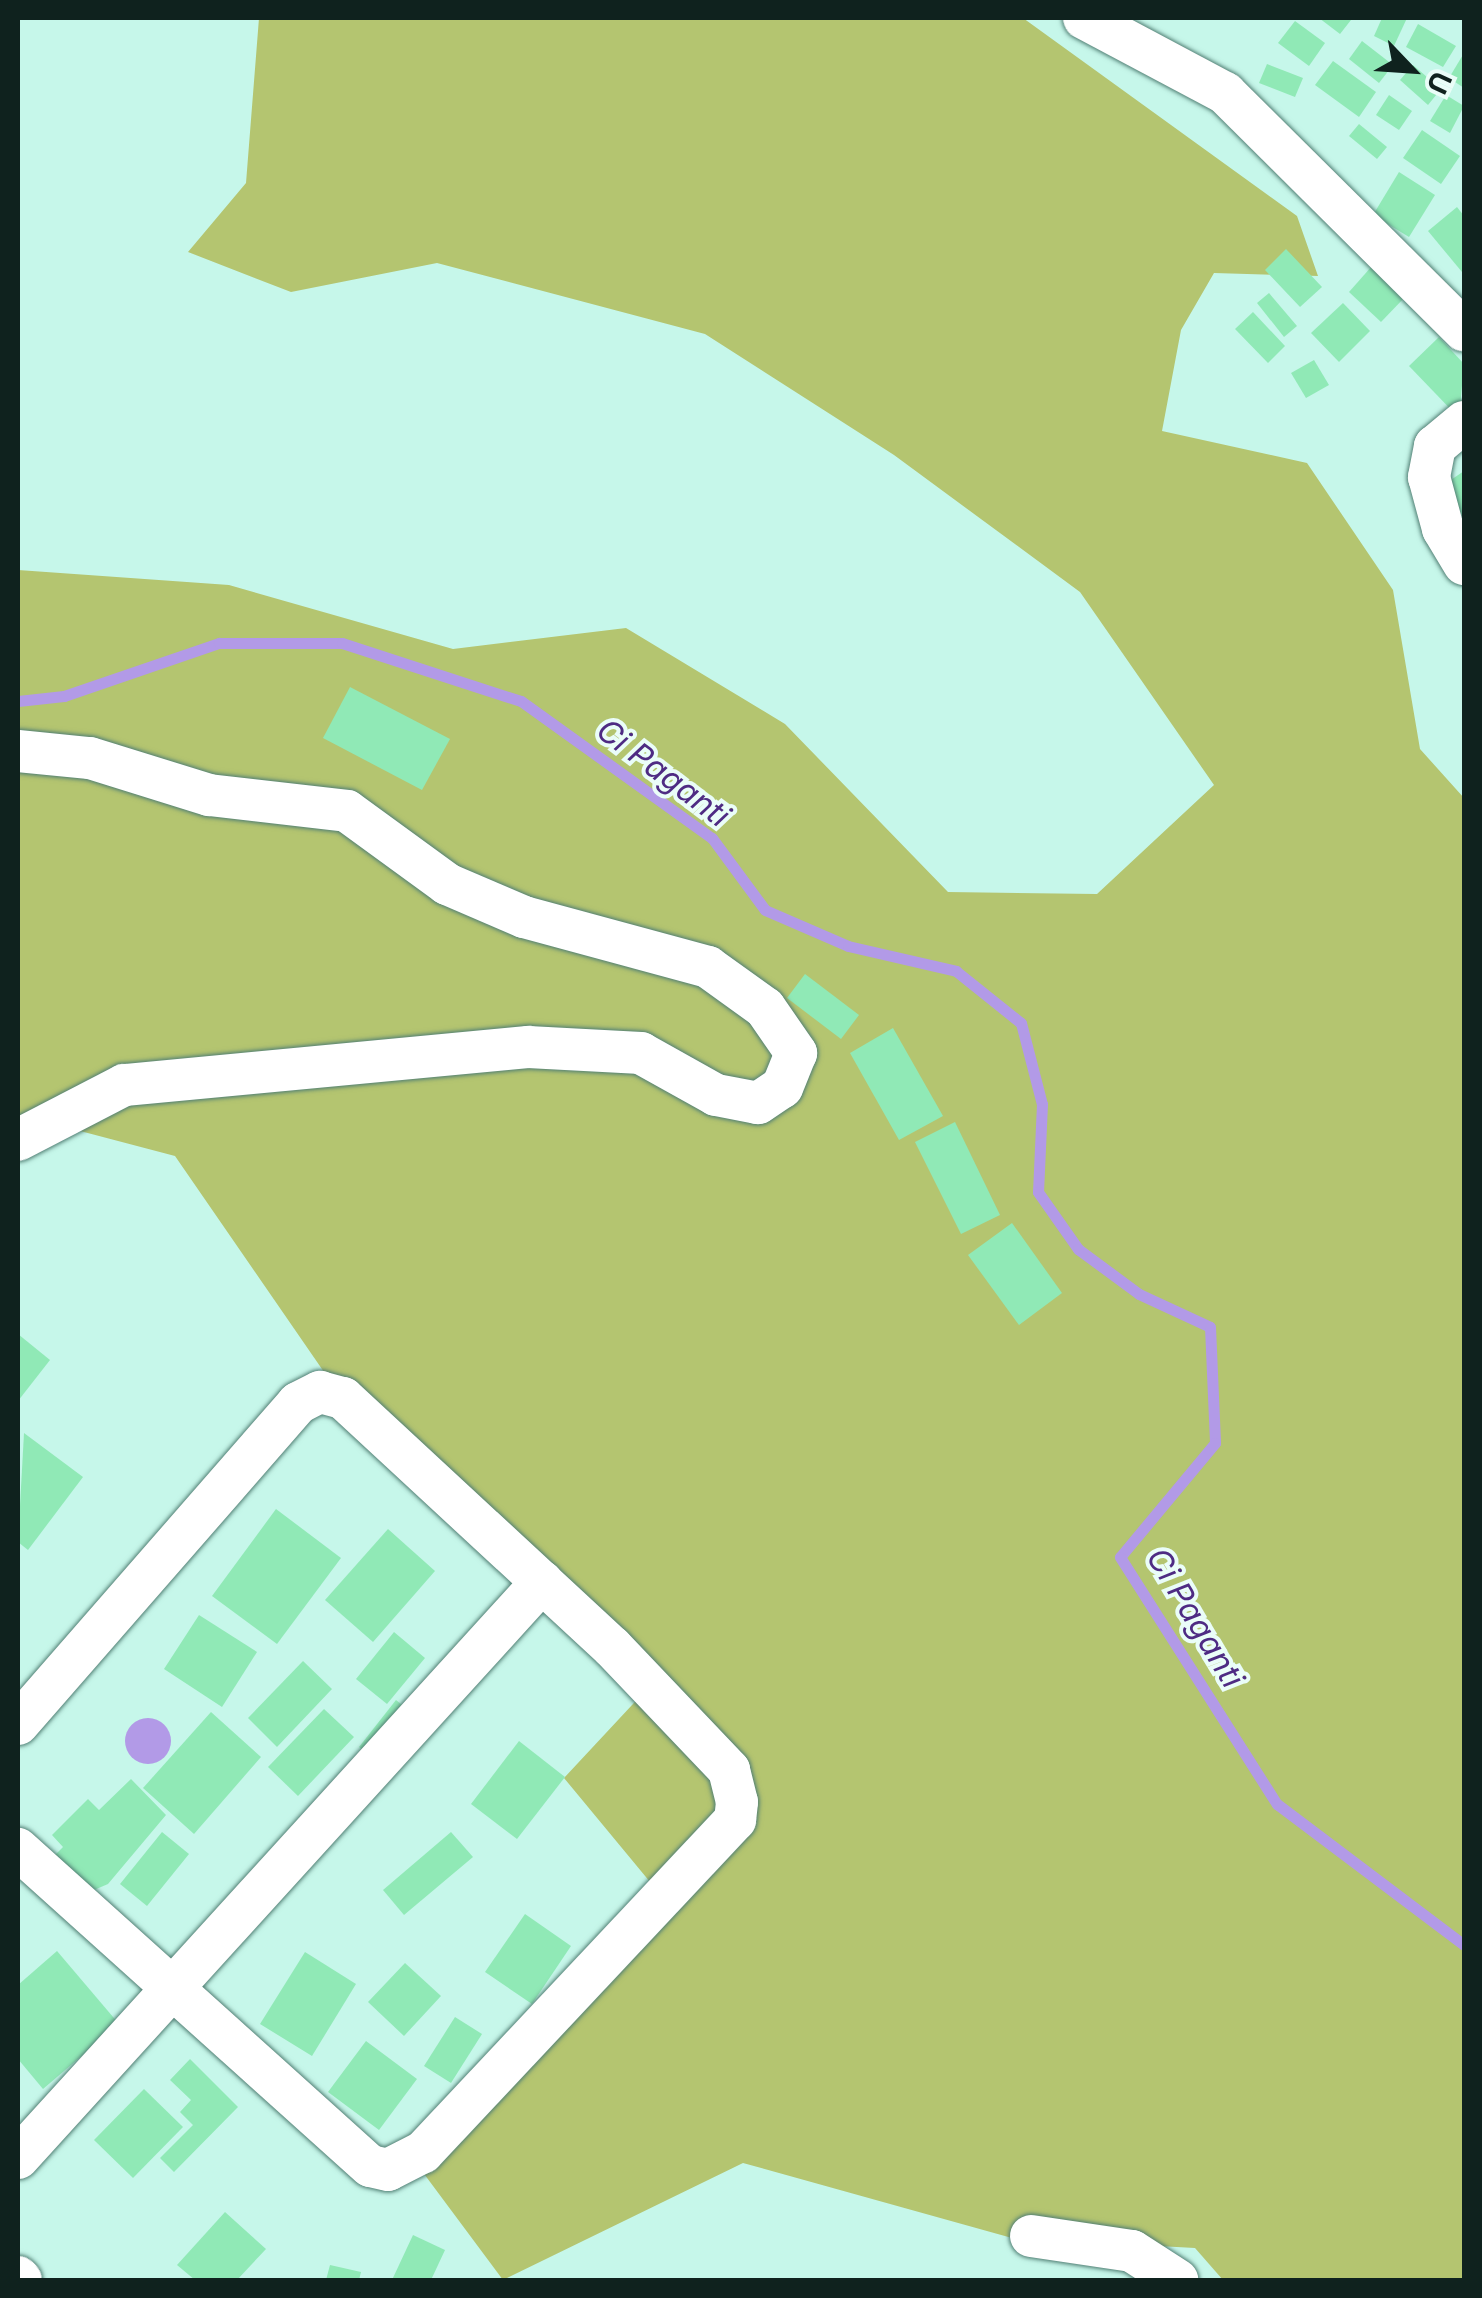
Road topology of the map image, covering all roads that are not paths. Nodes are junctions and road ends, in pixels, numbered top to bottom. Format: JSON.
{"nodes":[{"id":1,"x":1084,"y":18,"type":"edge"},
{"id":2,"x":1464,"y":330,"type":"edge"},
{"id":3,"x":1464,"y":422,"type":"edge"},
{"id":4,"x":1464,"y":564,"type":"edge"},
{"id":5,"x":18,"y":751,"type":"edge"},
{"id":6,"x":18,"y":1140,"type":"edge"},
{"id":7,"x":542,"y":1582,"type":"junction"},
{"id":8,"x":18,"y":1724,"type":"edge"},
{"id":9,"x":18,"y":1849,"type":"edge"},
{"id":10,"x":173,"y":1986,"type":"junction"},
{"id":11,"x":18,"y":2158,"type":"edge"},
{"id":12,"x":1031,"y":2236,"type":"dead end"},
{"id":13,"x":1176,"y":2280,"type":"edge"}],
"edges":[{"from":1,"to":2,"type":"street"},
{"from":3,"to":4,"type":"street"},
{"from":5,"to":6,"type":"street"},
{"from":7,"to":8,"type":"street"},
{"from":7,"to":10,"type":"street"},
{"from":7,"to":10,"type":"street"},
{"from":9,"to":10,"type":"street"},
{"from":10,"to":11,"type":"street"},
{"from":12,"to":13,"type":"street"}]}
